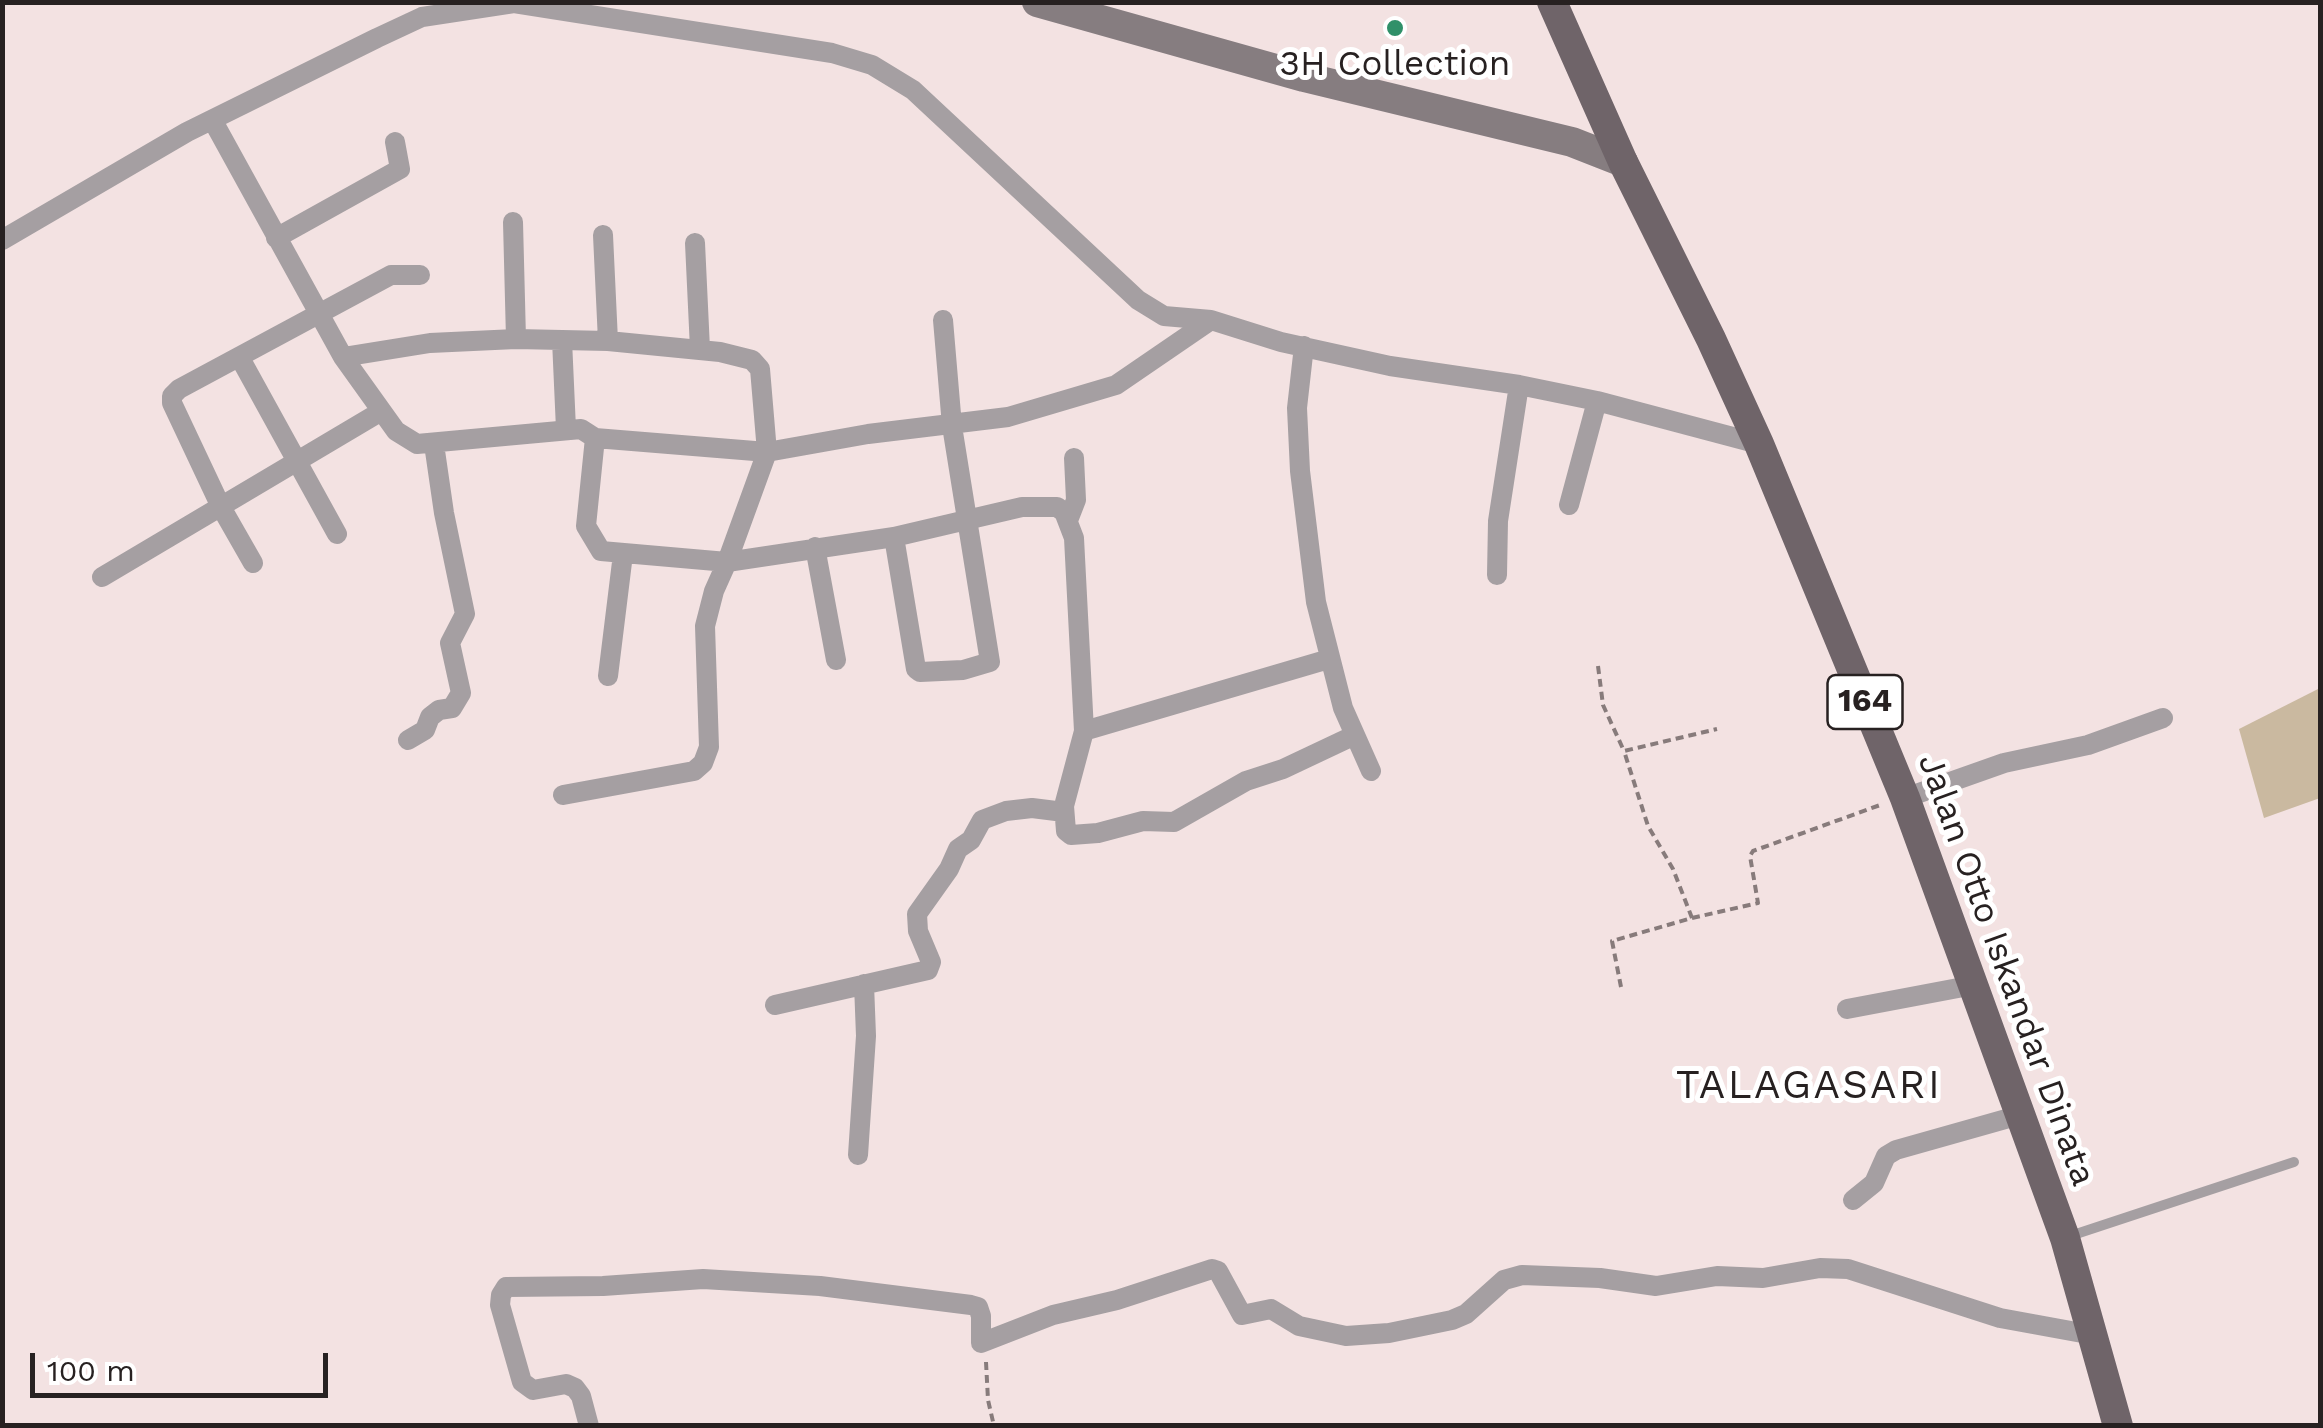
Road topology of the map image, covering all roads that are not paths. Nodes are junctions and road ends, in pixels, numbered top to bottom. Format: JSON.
{"nodes":[{"id":1,"x":1036,"y":2,"type":"edge"},
{"id":2,"x":1552,"y":2,"type":"edge"},
{"id":3,"x":418,"y":10,"type":"edge"},
{"id":4,"x":1100,"y":11,"type":"edge"},
{"id":5,"x":212,"y":121,"type":"junction"},
{"id":6,"x":395,"y":142,"type":"dead end"},
{"id":7,"x":1624,"y":162,"type":"junction"},
{"id":8,"x":513,"y":222,"type":"dead end"},
{"id":9,"x":603,"y":234,"type":"dead end"},
{"id":10,"x":276,"y":238,"type":"junction"},
{"id":11,"x":2,"y":240,"type":"edge"},
{"id":12,"x":695,"y":243,"type":"dead end"},
{"id":13,"x":420,"y":274,"type":"dead end"},
{"id":14,"x":320,"y":313,"type":"junction"},
{"id":15,"x":943,"y":320,"type":"dead end"},
{"id":16,"x":1211,"y":320,"type":"junction"},
{"id":17,"x":516,"y":339,"type":"junction"},
{"id":18,"x":562,"y":340,"type":"junction"},
{"id":19,"x":608,"y":341,"type":"junction"},
{"id":20,"x":1304,"y":346,"type":"junction"},
{"id":21,"x":700,"y":349,"type":"junction"},
{"id":22,"x":240,"y":358,"type":"junction"},
{"id":23,"x":344,"y":358,"type":"junction"},
{"id":24,"x":1519,"y":385,"type":"junction"},
{"id":25,"x":1597,"y":402,"type":"junction"},
{"id":26,"x":380,"y":412,"type":"junction"},
{"id":27,"x":952,"y":426,"type":"junction"},
{"id":28,"x":566,"y":429,"type":"junction"},
{"id":29,"x":595,"y":438,"type":"junction"},
{"id":30,"x":434,"y":444,"type":"junction"},
{"id":31,"x":1758,"y":444,"type":"junction"},
{"id":32,"x":767,"y":452,"type":"junction"},
{"id":33,"x":1074,"y":458,"type":"dead end"},
{"id":34,"x":300,"y":461,"type":"junction"},
{"id":35,"x":1569,"y":506,"type":"dead end"},
{"id":36,"x":221,"y":507,"type":"junction"},
{"id":37,"x":1068,"y":518,"type":"junction"},
{"id":38,"x":968,"y":521,"type":"junction"},
{"id":39,"x":337,"y":534,"type":"dead end"},
{"id":40,"x":894,"y":537,"type":"junction"},
{"id":41,"x":815,"y":547,"type":"junction"},
{"id":42,"x":623,"y":554,"type":"junction"},
{"id":43,"x":728,"y":562,"type":"junction"},
{"id":44,"x":253,"y":564,"type":"dead end"},
{"id":45,"x":1497,"y":576,"type":"dead end"},
{"id":46,"x":102,"y":577,"type":"dead end"},
{"id":47,"x":1329,"y":659,"type":"junction"},
{"id":48,"x":836,"y":660,"type":"dead end"},
{"id":49,"x":608,"y":676,"type":"dead end"},
{"id":50,"x":2163,"y":718,"type":"dead end"},
{"id":51,"x":1084,"y":731,"type":"junction"},
{"id":52,"x":1355,"y":735,"type":"junction"},
{"id":53,"x":408,"y":740,"type":"dead end"},
{"id":54,"x":1371,"y":771,"type":"dead end"},
{"id":55,"x":563,"y":795,"type":"dead end"},
{"id":56,"x":1905,"y":798,"type":"junction"},
{"id":57,"x":1066,"y":803,"type":"junction"},
{"id":58,"x":864,"y":984,"type":"junction"},
{"id":59,"x":1974,"y":985,"type":"junction"},
{"id":60,"x":775,"y":1005,"type":"dead end"},
{"id":61,"x":1847,"y":1009,"type":"dead end"},
{"id":62,"x":2020,"y":1115,"type":"junction"},
{"id":63,"x":858,"y":1154,"type":"dead end"},
{"id":64,"x":2294,"y":1162,"type":"dead end"},
{"id":65,"x":1853,"y":1200,"type":"dead end"},
{"id":66,"x":2065,"y":1238,"type":"junction"},
{"id":67,"x":2093,"y":1336,"type":"junction"},
{"id":68,"x":589,"y":1426,"type":"edge"},
{"id":69,"x":2118,"y":1426,"type":"edge"}],
"edges":[{"from":1,"to":4,"type":"street"},
{"from":2,"to":7,"type":"main road","name":"Jalan Otto Iskandar Dinata","number":"164"},
{"from":3,"to":5,"type":"street"},
{"from":3,"to":16,"type":"street"},
{"from":4,"to":7,"type":"street"},
{"from":5,"to":10,"type":"street"},
{"from":5,"to":11,"type":"street"},
{"from":6,"to":10,"type":"street"},
{"from":7,"to":31,"type":"main road","name":"Jalan Otto Iskandar Dinata","number":"164"},
{"from":8,"to":17,"type":"street"},
{"from":9,"to":19,"type":"street"},
{"from":10,"to":14,"type":"street"},
{"from":12,"to":21,"type":"street"},
{"from":13,"to":14,"type":"street"},
{"from":14,"to":22,"type":"street"},
{"from":14,"to":23,"type":"street"},
{"from":15,"to":27,"type":"street"},
{"from":16,"to":20,"type":"street"},
{"from":16,"to":27,"type":"street"},
{"from":17,"to":18,"type":"street"},
{"from":17,"to":23,"type":"street"},
{"from":18,"to":19,"type":"street"},
{"from":18,"to":28,"type":"street"},
{"from":19,"to":21,"type":"street"},
{"from":20,"to":24,"type":"street"},
{"from":20,"to":47,"type":"street"},
{"from":21,"to":32,"type":"street"},
{"from":22,"to":34,"type":"street"},
{"from":22,"to":36,"type":"street"},
{"from":23,"to":26,"type":"street"},
{"from":24,"to":25,"type":"street"},
{"from":24,"to":45,"type":"street"},
{"from":25,"to":31,"type":"street"},
{"from":25,"to":35,"type":"street"},
{"from":26,"to":30,"type":"street"},
{"from":26,"to":34,"type":"street"},
{"from":27,"to":32,"type":"street"},
{"from":27,"to":38,"type":"street"},
{"from":28,"to":29,"type":"street"},
{"from":28,"to":30,"type":"street"},
{"from":29,"to":32,"type":"street"},
{"from":29,"to":42,"type":"street"},
{"from":30,"to":53,"type":"street"},
{"from":31,"to":56,"type":"main road","name":"Jalan Otto Iskandar Dinata","number":"164"},
{"from":32,"to":43,"type":"street"},
{"from":33,"to":37,"type":"street"},
{"from":34,"to":36,"type":"street"},
{"from":34,"to":39,"type":"street"},
{"from":36,"to":44,"type":"street"},
{"from":36,"to":46,"type":"street"},
{"from":37,"to":38,"type":"street"},
{"from":37,"to":51,"type":"street"},
{"from":38,"to":40,"type":"street"},
{"from":38,"to":40,"type":"street"},
{"from":40,"to":41,"type":"street"},
{"from":41,"to":43,"type":"street"},
{"from":41,"to":48,"type":"street"},
{"from":42,"to":43,"type":"street"},
{"from":42,"to":49,"type":"street"},
{"from":43,"to":55,"type":"street"},
{"from":47,"to":51,"type":"street"},
{"from":47,"to":52,"type":"street"},
{"from":50,"to":56,"type":"street"},
{"from":51,"to":57,"type":"street"},
{"from":52,"to":54,"type":"street"},
{"from":52,"to":57,"type":"street"},
{"from":56,"to":59,"type":"main road","name":"Jalan Otto Iskandar Dinata","number":"164"},
{"from":57,"to":58,"type":"street"},
{"from":58,"to":60,"type":"street"},
{"from":58,"to":63,"type":"street"},
{"from":59,"to":61,"type":"street"},
{"from":59,"to":62,"type":"main road","name":"Jalan Otto Iskandar Dinata","number":"164"},
{"from":62,"to":65,"type":"street"},
{"from":62,"to":66,"type":"main road","name":"Jalan Otto Iskandar Dinata","number":"164"},
{"from":64,"to":66,"type":"lane"},
{"from":66,"to":67,"type":"main road","name":"Jalan Otto Iskandar Dinata","number":"164"},
{"from":67,"to":68,"type":"street"},
{"from":67,"to":69,"type":"main road","name":"Jalan Otto Iskandar Dinata","number":"164"}]}
